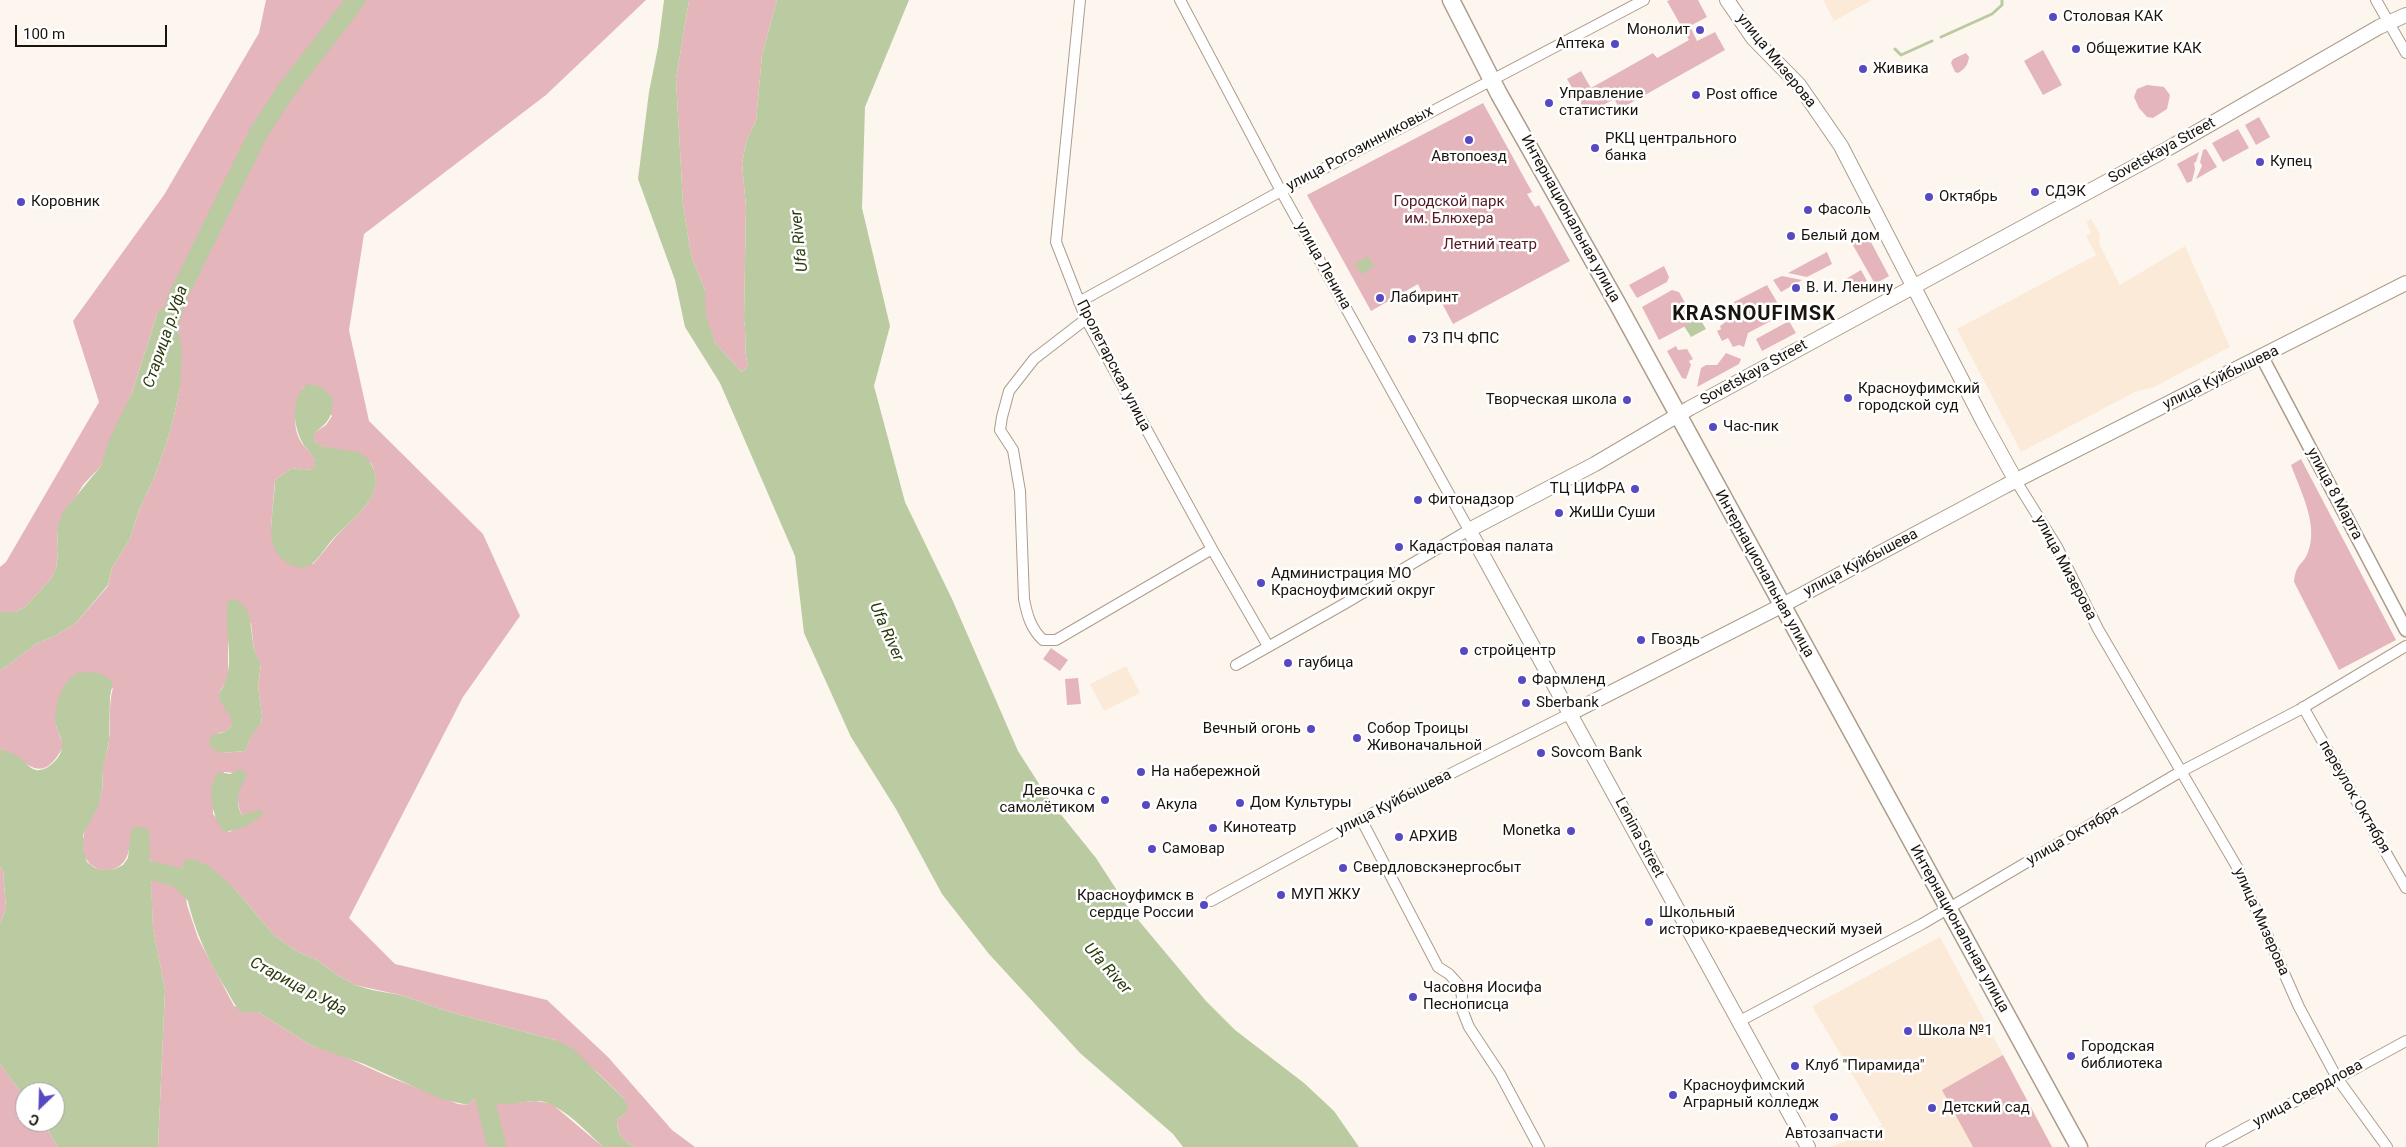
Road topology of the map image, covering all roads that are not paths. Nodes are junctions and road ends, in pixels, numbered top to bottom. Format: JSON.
{"nodes":[{"id":1,"x":1080,"y":0,"type":"edge"},
{"id":2,"x":1180,"y":0,"type":"edge"},
{"id":3,"x":1451,"y":0,"type":"edge"},
{"id":4,"x":1644,"y":0,"type":"edge"},
{"id":5,"x":1727,"y":0,"type":"edge"},
{"id":6,"x":2376,"y":0,"type":"edge"},
{"id":7,"x":2406,"y":14,"type":"edge"},
{"id":8,"x":2388,"y":22,"type":"junction"},
{"id":9,"x":2406,"y":53,"type":"edge"},
{"id":10,"x":1492,"y":79,"type":"junction"},
{"id":11,"x":1281,"y":191,"type":"junction"},
{"id":12,"x":2406,"y":283,"type":"edge"},
{"id":13,"x":1914,"y":285,"type":"junction"},
{"id":14,"x":1079,"y":302,"type":"junction"},
{"id":15,"x":1086,"y":319,"type":"junction"},
{"id":16,"x":2262,"y":357,"type":"junction"},
{"id":17,"x":1678,"y":416,"type":"junction"},
{"id":18,"x":2016,"y":481,"type":"junction"},
{"id":19,"x":1470,"y":530,"type":"junction"},
{"id":20,"x":1212,"y":549,"type":"junction"},
{"id":21,"x":1782,"y":606,"type":"junction"},
{"id":22,"x":2406,"y":630,"type":"edge"},
{"id":23,"x":1268,"y":646,"type":"junction"},
{"id":24,"x":2406,"y":646,"type":"edge"},
{"id":25,"x":1236,"y":665,"type":"dead end"},
{"id":26,"x":2303,"y":707,"type":"junction"},
{"id":27,"x":1570,"y":713,"type":"junction"},
{"id":28,"x":2180,"y":772,"type":"junction"},
{"id":29,"x":1361,"y":819,"type":"junction"},
{"id":30,"x":2406,"y":888,"type":"edge"},
{"id":31,"x":1211,"y":901,"type":"dead end"},
{"id":32,"x":1947,"y":908,"type":"junction"},
{"id":33,"x":1738,"y":1022,"type":"junction"},
{"id":34,"x":2406,"y":1041,"type":"edge"},
{"id":35,"x":2338,"y":1078,"type":"junction"},
{"id":36,"x":1539,"y":1147,"type":"edge"},
{"id":37,"x":1808,"y":1147,"type":"edge"},
{"id":38,"x":2079,"y":1147,"type":"edge"},
{"id":39,"x":2211,"y":1147,"type":"edge"},
{"id":40,"x":2386,"y":1147,"type":"edge"}],
"edges":[{"from":1,"to":14,"type":"street","name":"Пролетарская улица"},
{"from":2,"to":11,"type":"street","name":"улица Ленина"},
{"from":3,"to":10,"type":"main road","name":"Интернациональная улица"},
{"from":4,"to":10,"type":"street","name":"улица Рогозинниковых"},
{"from":5,"to":13,"type":"main road","name":"улица Мизерова"},
{"from":6,"to":8,"type":"street"},
{"from":7,"to":8,"type":"main road","name":"Sovetskaya Street"},
{"from":8,"to":9,"type":"street"},
{"from":8,"to":13,"type":"main road","name":"Sovetskaya Street"},
{"from":10,"to":11,"type":"street","name":"улица Рогозинниковых"},
{"from":10,"to":17,"type":"main road","name":"Интернациональная улица"},
{"from":11,"to":14,"type":"street","name":"улица Рогозинниковых"},
{"from":11,"to":19,"type":"street","name":"улица Ленина"},
{"from":12,"to":16,"type":"main road","name":"улица Куйбышева"},
{"from":13,"to":17,"type":"main road","name":"Sovetskaya Street"},
{"from":13,"to":18,"type":"main road","name":"улица Мизерова"},
{"from":14,"to":15,"type":"street","name":"Пролетарская улица"},
{"from":15,"to":20,"type":"street","name":"Пролетарская улица"},
{"from":15,"to":20,"type":"street"},
{"from":16,"to":18,"type":"main road","name":"улица Куйбышева"},
{"from":16,"to":22,"type":"street","name":"улица 8 Марта"},
{"from":17,"to":19,"type":"main road","name":"Sovetskaya Street"},
{"from":17,"to":21,"type":"main road","name":"Интернациональная улица"},
{"from":18,"to":21,"type":"main road","name":"улица Куйбышева"},
{"from":18,"to":28,"type":"street","name":"улица Мизерова"},
{"from":19,"to":23,"type":"street","name":"Sovetskaya Street"},
{"from":19,"to":27,"type":"main road","name":"Lenina Street"},
{"from":20,"to":23,"type":"street","name":"Пролетарская улица"},
{"from":21,"to":27,"type":"main road","name":"улица Куйбышева"},
{"from":21,"to":32,"type":"main road","name":"Интернациональная улица"},
{"from":23,"to":25,"type":"street","name":"Sovetskaya Street"},
{"from":24,"to":26,"type":"street","name":"улица Октября"},
{"from":26,"to":28,"type":"street","name":"улица Октября"},
{"from":26,"to":30,"type":"street","name":"переулок Октября"},
{"from":27,"to":29,"type":"street","name":"улица Куйбышева"},
{"from":27,"to":33,"type":"main road","name":"Lenina Street"},
{"from":28,"to":32,"type":"street","name":"улица Октября"},
{"from":28,"to":35,"type":"street","name":"улица Мизерова"},
{"from":29,"to":31,"type":"street","name":"улица Куйбышева"},
{"from":29,"to":36,"type":"street"},
{"from":32,"to":33,"type":"street","name":"улица Октября"},
{"from":32,"to":38,"type":"main road","name":"Интернациональная улица"},
{"from":33,"to":37,"type":"main road","name":"Lenina Street"},
{"from":34,"to":35,"type":"street","name":"улица Свердлова"},
{"from":35,"to":39,"type":"street","name":"улица Свердлова"},
{"from":35,"to":40,"type":"street","name":"улица Мизерова"}]}
